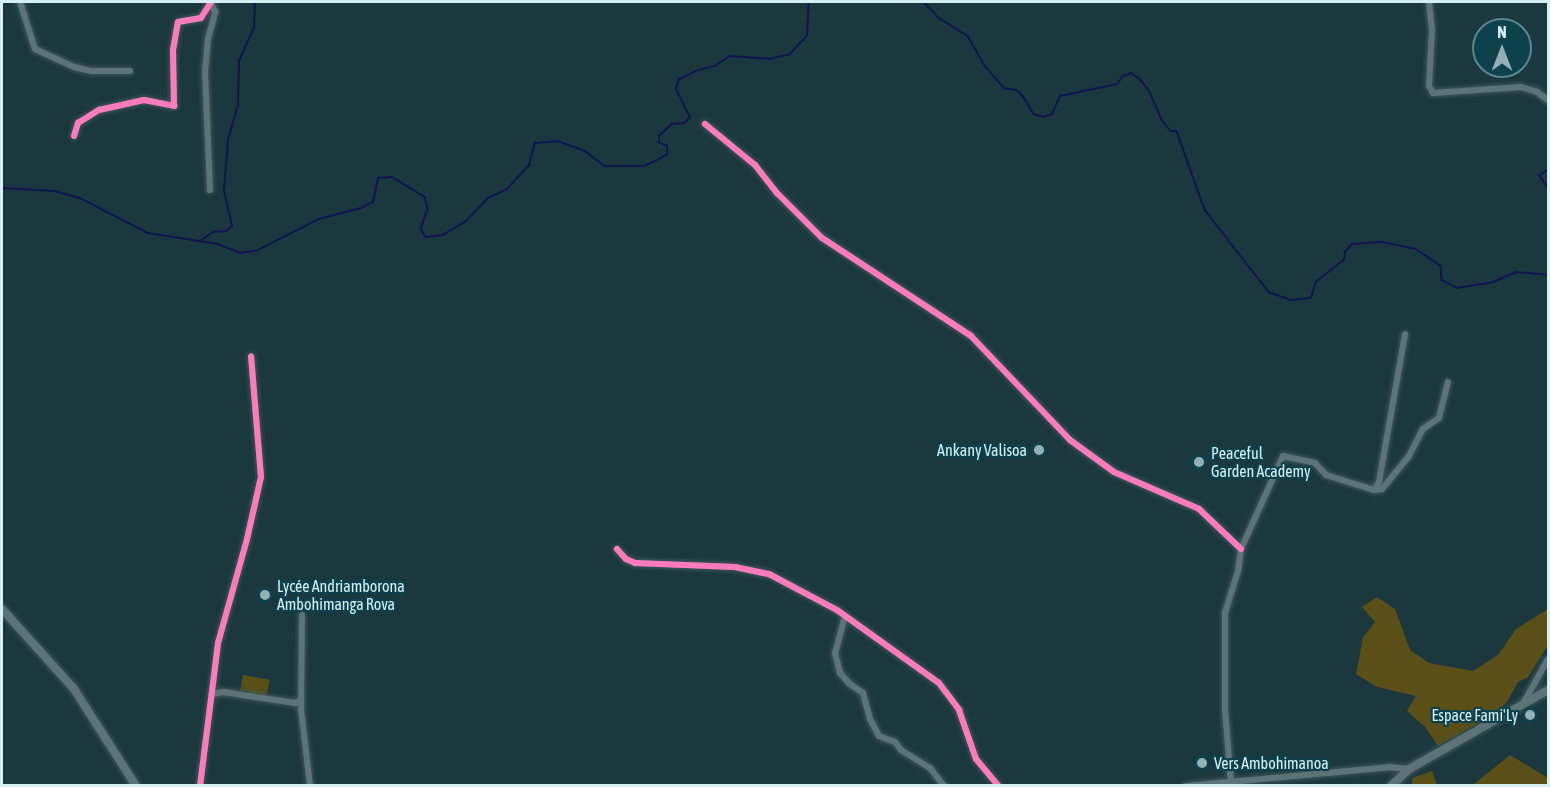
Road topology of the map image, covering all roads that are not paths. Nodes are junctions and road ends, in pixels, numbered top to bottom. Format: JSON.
{"nodes":[{"id":1,"x":20,"y":2,"type":"edge"},
{"id":2,"x":211,"y":2,"type":"edge"},
{"id":3,"x":1429,"y":2,"type":"edge"},
{"id":4,"x":130,"y":71,"type":"dead end"},
{"id":5,"x":1548,"y":100,"type":"edge"},
{"id":6,"x":705,"y":124,"type":"dead end"},
{"id":7,"x":74,"y":136,"type":"dead end"},
{"id":8,"x":210,"y":190,"type":"dead end"},
{"id":9,"x":1405,"y":334,"type":"dead end"},
{"id":10,"x":251,"y":356,"type":"dead end"},
{"id":11,"x":1448,"y":382,"type":"dead end"},
{"id":12,"x":1374,"y":490,"type":"junction"},
{"id":13,"x":617,"y":549,"type":"dead end"},
{"id":14,"x":1241,"y":549,"type":"junction"},
{"id":15,"x":2,"y":609,"type":"edge"},
{"id":16,"x":302,"y":615,"type":"dead end"},
{"id":17,"x":845,"y":616,"type":"junction"},
{"id":18,"x":1548,"y":659,"type":"edge"},
{"id":19,"x":1548,"y":690,"type":"edge"},
{"id":20,"x":212,"y":694,"type":"junction"},
{"id":21,"x":301,"y":700,"type":"junction"},
{"id":22,"x":1521,"y":707,"type":"junction"},
{"id":23,"x":1409,"y":770,"type":"junction"},
{"id":24,"x":1231,"y":782,"type":"junction"},
{"id":25,"x":1211,"y":784,"type":"edge"},
{"id":26,"x":136,"y":786,"type":"edge"},
{"id":27,"x":200,"y":786,"type":"edge"},
{"id":28,"x":310,"y":786,"type":"edge"},
{"id":29,"x":944,"y":786,"type":"edge"},
{"id":30,"x":999,"y":786,"type":"edge"},
{"id":31,"x":1186,"y":786,"type":"edge"},
{"id":32,"x":1391,"y":786,"type":"edge"}],
"edges":[{"from":1,"to":4,"type":"street"},
{"from":2,"to":7,"type":"street"},
{"from":2,"to":8,"type":"street"},
{"from":3,"to":5,"type":"street"},
{"from":6,"to":14,"type":"street"},
{"from":9,"to":12,"type":"street"},
{"from":10,"to":20,"type":"street"},
{"from":11,"to":12,"type":"street"},
{"from":12,"to":14,"type":"street"},
{"from":13,"to":17,"type":"street"},
{"from":14,"to":24,"type":"street"},
{"from":15,"to":26,"type":"street"},
{"from":16,"to":21,"type":"street"},
{"from":17,"to":29,"type":"street"},
{"from":17,"to":30,"type":"street"},
{"from":18,"to":22,"type":"street"},
{"from":19,"to":22,"type":"main road"},
{"from":20,"to":21,"type":"street"},
{"from":20,"to":27,"type":"street"},
{"from":21,"to":28,"type":"street"},
{"from":22,"to":23,"type":"main road"},
{"from":23,"to":24,"type":"street"},
{"from":23,"to":32,"type":"main road"},
{"from":24,"to":25,"type":"street"},
{"from":25,"to":31,"type":"street"}]}
